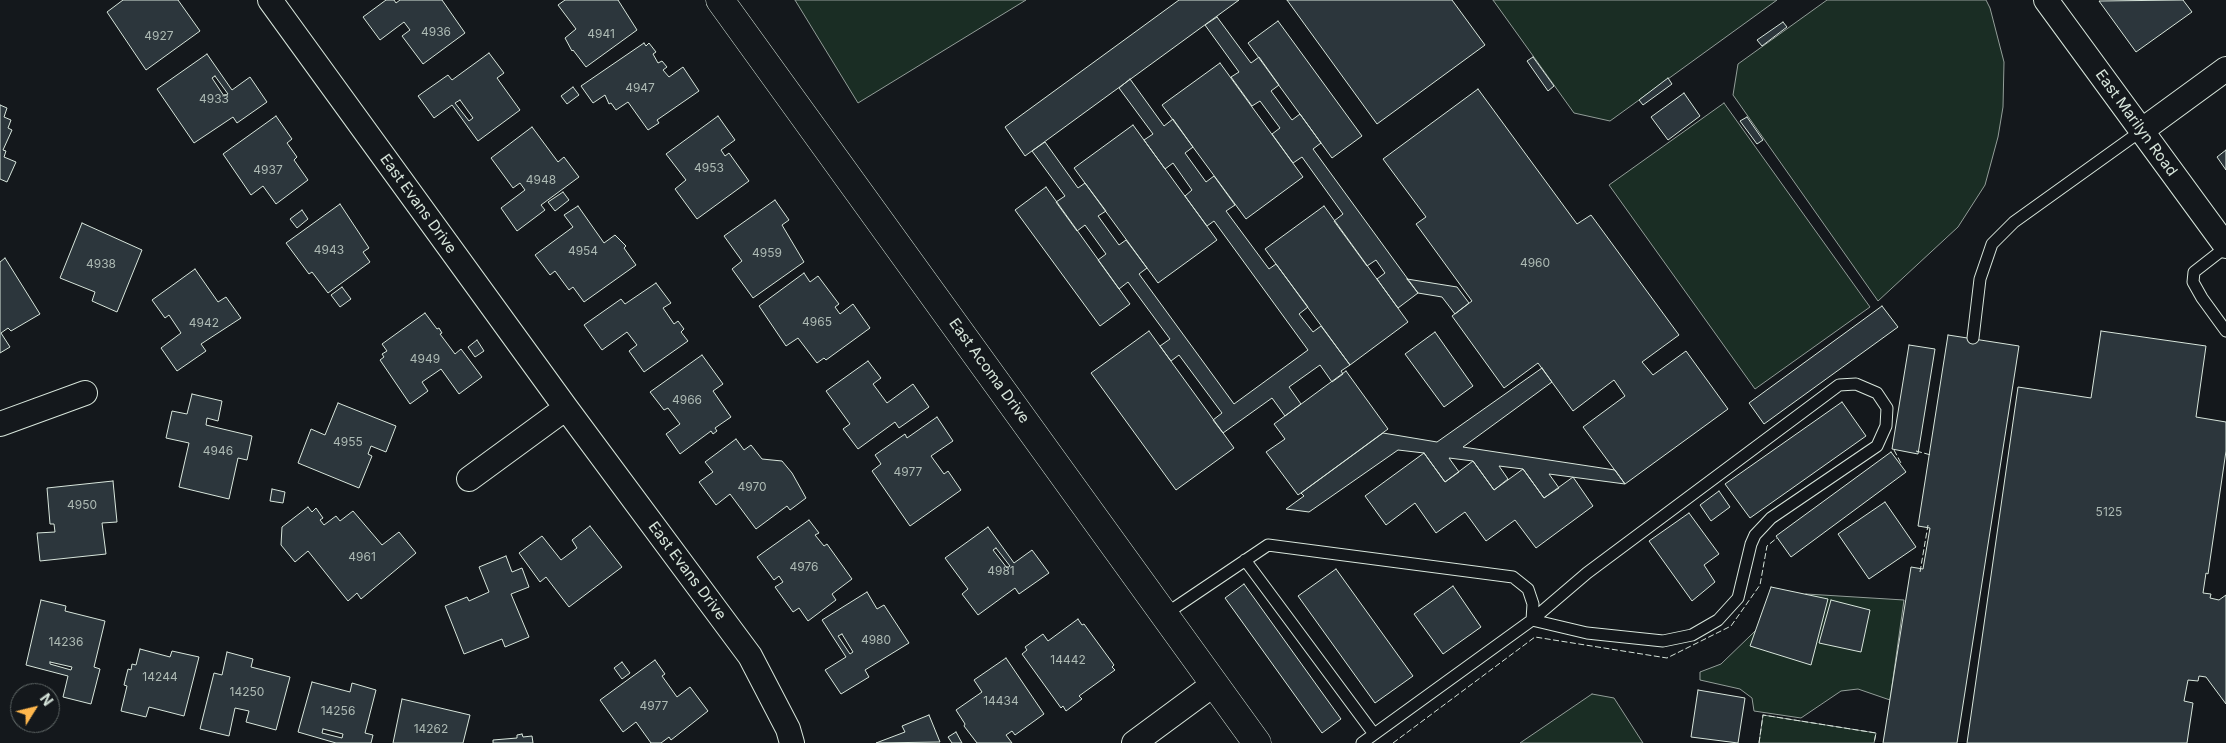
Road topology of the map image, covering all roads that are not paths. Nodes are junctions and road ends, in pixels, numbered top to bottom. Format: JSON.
{"nodes":[{"id":1,"x":270,"y":0,"type":"edge"},
{"id":2,"x":720,"y":0,"type":"edge"},
{"id":3,"x":2046,"y":0,"type":"edge"},
{"id":4,"x":2226,"y":69,"type":"edge"},
{"id":5,"x":2141,"y":131,"type":"junction"},
{"id":6,"x":2226,"y":247,"type":"edge"},
{"id":7,"x":2226,"y":330,"type":"edge"},
{"id":8,"x":1973,"y":338,"type":"dead end"},
{"id":9,"x":85,"y":393,"type":"dead end"},
{"id":10,"x":566,"y":408,"type":"junction"},
{"id":11,"x":0,"y":424,"type":"edge"},
{"id":12,"x":469,"y":479,"type":"dead end"},
{"id":13,"x":1245,"y":560,"type":"junction"},
{"id":14,"x":1164,"y":615,"type":"junction"},
{"id":15,"x":1532,"y":620,"type":"junction"},
{"id":16,"x":1214,"y":684,"type":"junction"},
{"id":17,"x":1374,"y":734,"type":"junction"},
{"id":18,"x":792,"y":743,"type":"edge"},
{"id":19,"x":1134,"y":743,"type":"edge"},
{"id":20,"x":1257,"y":743,"type":"edge"},
{"id":21,"x":1362,"y":743,"type":"edge"}],
"edges":[{"from":1,"to":10,"type":"street","name":"East Evans Drive"},
{"from":2,"to":14,"type":"street","name":"East Acoma Drive"},
{"from":3,"to":5,"type":"street","name":"East Marilyn Road"},
{"from":4,"to":5,"type":"street"},
{"from":5,"to":6,"type":"street","name":"East Marilyn Road"},
{"from":5,"to":8,"type":"lane"},
{"from":6,"to":7,"type":"lane"},
{"from":9,"to":11,"type":"street"},
{"from":10,"to":12,"type":"street"},
{"from":10,"to":18,"type":"street","name":"East Evans Drive"},
{"from":13,"to":14,"type":"lane"},
{"from":13,"to":15,"type":"lane"},
{"from":13,"to":17,"type":"lane"},
{"from":14,"to":16,"type":"street","name":"East Acoma Drive"},
{"from":15,"to":15,"type":"lane"},
{"from":15,"to":17,"type":"lane"},
{"from":16,"to":19,"type":"street"},
{"from":16,"to":20,"type":"street","name":"East Acoma Drive"},
{"from":17,"to":21,"type":"lane"}]}
